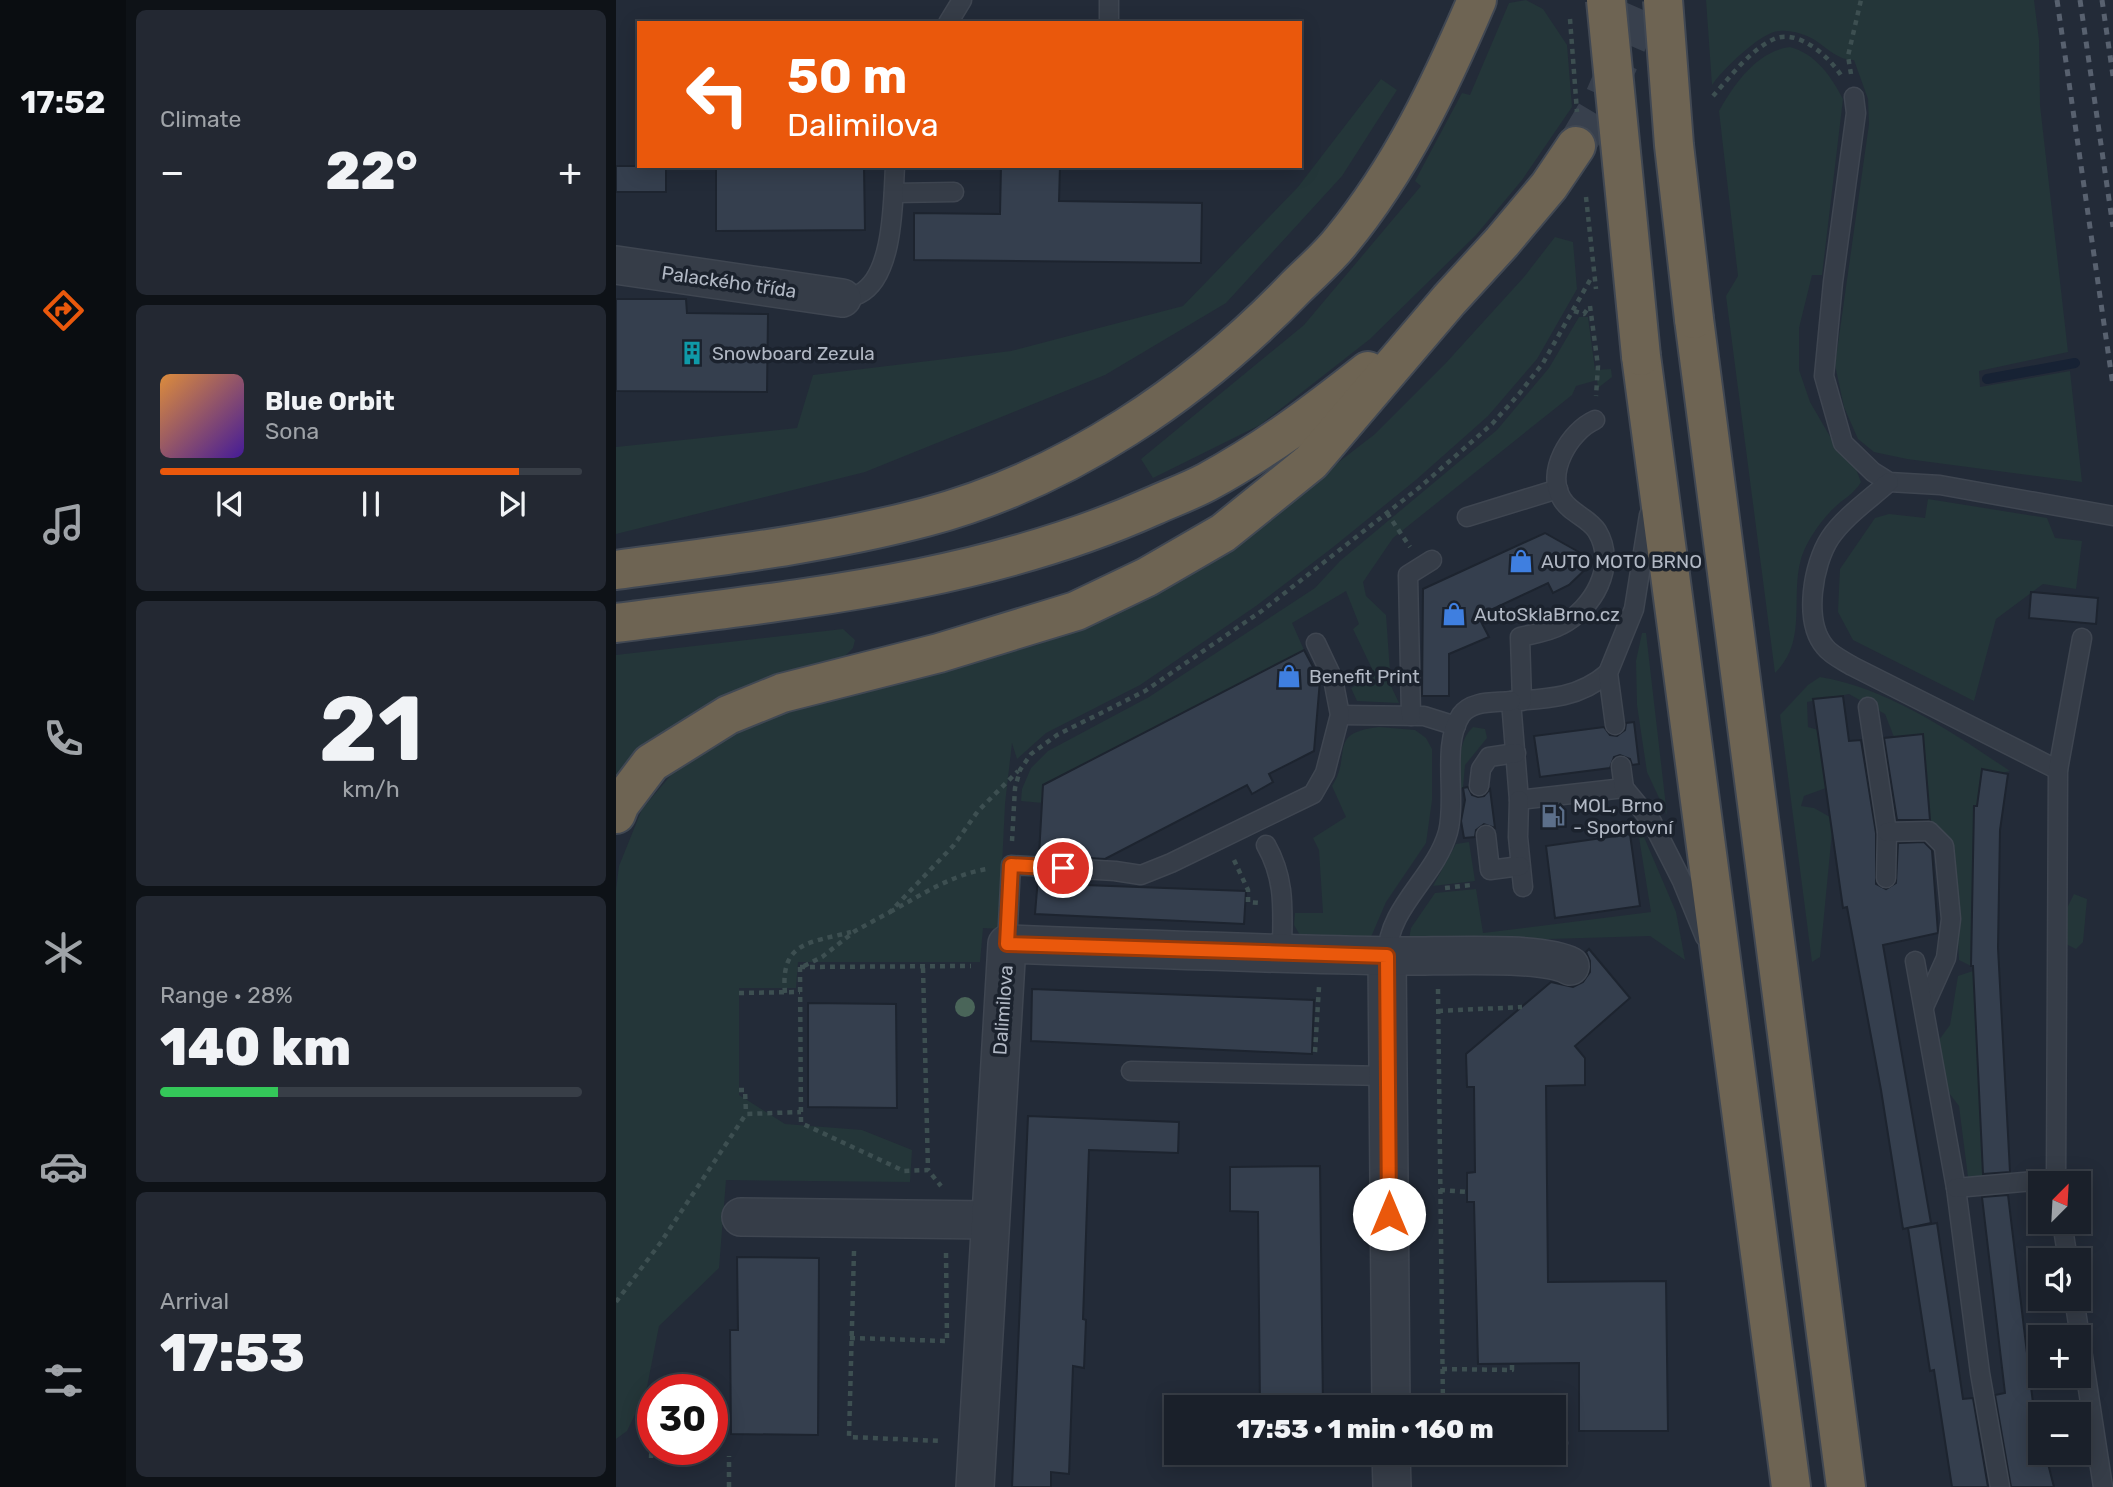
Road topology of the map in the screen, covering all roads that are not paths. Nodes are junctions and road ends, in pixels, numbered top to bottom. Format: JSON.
{"nodes":[{"id":1,"x":962,"y":0,"type":"edge"},
{"id":2,"x":1109,"y":0,"type":"edge"},
{"id":3,"x":1476,"y":0,"type":"edge"},
{"id":4,"x":1606,"y":0,"type":"edge"},
{"id":5,"x":1663,"y":0,"type":"edge"},
{"id":6,"x":949,"y":21,"type":"edge"},
{"id":7,"x":1109,"y":21,"type":"edge"},
{"id":8,"x":1854,"y":97,"type":"road end"},
{"id":9,"x":1576,"y":146,"type":"tunnel mouth"},
{"id":10,"x":895,"y":168,"type":"edge"},
{"id":11,"x":954,"y":192,"type":"dead end"},
{"id":12,"x":894,"y":193,"type":"junction"},
{"id":13,"x":616,"y":265,"type":"edge"},
{"id":14,"x":842,"y":298,"type":"joint"},
{"id":15,"x":1448,"y":300,"type":"junction"},
{"id":16,"x":1595,"y":420,"type":"road end"},
{"id":17,"x":1656,"y":460,"type":"junction"},
{"id":18,"x":1889,"y":482,"type":"junction"},
{"id":19,"x":1558,"y":489,"type":"junction"},
{"id":20,"x":2108,"y":515,"type":"edge"},
{"id":21,"x":1467,"y":517,"type":"dead end"},
{"id":22,"x":1432,"y":560,"type":"dead end"},
{"id":23,"x":616,"y":570,"type":"edge"},
{"id":24,"x":616,"y":623,"type":"edge"},
{"id":25,"x":2082,"y":638,"type":"dead end"},
{"id":26,"x":1316,"y":643,"type":"dead end"},
{"id":27,"x":1608,"y":673,"type":"junction"},
{"id":28,"x":1517,"y":701,"type":"junction"},
{"id":29,"x":1868,"y":706,"type":"dead end"},
{"id":30,"x":1340,"y":715,"type":"junction"},
{"id":31,"x":1411,"y":716,"type":"junction"},
{"id":32,"x":1615,"y":725,"type":"dead end"},
{"id":33,"x":1455,"y":726,"type":"junction"},
{"id":34,"x":1516,"y":753,"type":"junction"},
{"id":35,"x":1621,"y":766,"type":"dead end"},
{"id":36,"x":2057,"y":770,"type":"junction"},
{"id":37,"x":1479,"y":786,"type":"dead end"},
{"id":38,"x":1624,"y":788,"type":"junction"},
{"id":39,"x":1519,"y":800,"type":"junction"},
{"id":40,"x":616,"y":814,"type":"edge"},
{"id":41,"x":1887,"y":832,"type":"junction"},
{"id":42,"x":1486,"y":835,"type":"dead end"},
{"id":43,"x":1266,"y":845,"type":"dead end"},
{"id":44,"x":1520,"y":866,"type":"junction"},
{"id":45,"x":1886,"y":878,"type":"dead end"},
{"id":46,"x":1523,"y":887,"type":"dead end"},
{"id":47,"x":1007,"y":954,"type":"junction"},
{"id":48,"x":1282,"y":955,"type":"junction"},
{"id":49,"x":1387,"y":956,"type":"junction"},
{"id":50,"x":1915,"y":961,"type":"dead end"},
{"id":51,"x":1570,"y":966,"type":"dead end"},
{"id":52,"x":1726,"y":988,"type":"junction"},
{"id":53,"x":1924,"y":1007,"type":"junction"},
{"id":54,"x":1131,"y":1071,"type":"dead end"},
{"id":55,"x":1388,"y":1076,"type":"junction"},
{"id":56,"x":2056,"y":1171,"type":"edge"},
{"id":57,"x":2028,"y":1183,"type":"edge"},
{"id":58,"x":1956,"y":1188,"type":"junction"},
{"id":59,"x":741,"y":1217,"type":"dead end"},
{"id":60,"x":990,"y":1220,"type":"junction"},
{"id":61,"x":2076,"y":1311,"type":"edge"},
{"id":62,"x":1391,"y":1395,"type":"edge"},
{"id":63,"x":1391,"y":1465,"type":"edge"},
{"id":64,"x":975,"y":1487,"type":"edge"},
{"id":65,"x":1392,"y":1487,"type":"edge"},
{"id":66,"x":1791,"y":1487,"type":"edge"},
{"id":67,"x":1846,"y":1487,"type":"edge"},
{"id":68,"x":2000,"y":1487,"type":"edge"},
{"id":69,"x":2103,"y":1487,"type":"edge"}],
"edges":[{"from":1,"to":6,"type":"lane"},
{"from":2,"to":7,"type":"lane"},
{"from":3,"to":23,"type":"highway"},
{"from":4,"to":17,"type":"highway","bridge":true},
{"from":5,"to":67,"type":"highway","bridge":true},
{"from":8,"to":18,"type":"lane"},
{"from":9,"to":15,"type":"highway"},
{"from":10,"to":12,"type":"lane"},
{"from":11,"to":12,"type":"lane"},
{"from":12,"to":14,"type":"lane"},
{"from":13,"to":14,"type":"street","name":"Palackého třída"},
{"from":15,"to":24,"type":"highway"},
{"from":15,"to":40,"type":"highway"},
{"from":16,"to":19,"type":"lane"},
{"from":17,"to":27,"type":"lane"},
{"from":17,"to":52,"type":"highway"},
{"from":18,"to":20,"type":"lane"},
{"from":18,"to":36,"type":"lane"},
{"from":19,"to":21,"type":"lane"},
{"from":19,"to":28,"type":"lane"},
{"from":22,"to":31,"type":"lane"},
{"from":25,"to":36,"type":"lane"},
{"from":26,"to":30,"type":"lane"},
{"from":27,"to":28,"type":"lane"},
{"from":27,"to":32,"type":"lane"},
{"from":28,"to":33,"type":"lane"},
{"from":28,"to":34,"type":"lane"},
{"from":29,"to":41,"type":"lane"},
{"from":30,"to":31,"type":"lane"},
{"from":30,"to":47,"type":"lane"},
{"from":31,"to":33,"type":"lane"},
{"from":33,"to":49,"type":"lane"},
{"from":34,"to":37,"type":"lane"},
{"from":34,"to":39,"type":"lane"},
{"from":35,"to":38,"type":"lane"},
{"from":36,"to":56,"type":"lane"},
{"from":38,"to":39,"type":"lane"},
{"from":38,"to":52,"type":"lane"},
{"from":39,"to":44,"type":"lane"},
{"from":41,"to":45,"type":"lane"},
{"from":41,"to":53,"type":"lane"},
{"from":42,"to":44,"type":"lane"},
{"from":43,"to":48,"type":"lane"},
{"from":44,"to":46,"type":"lane"},
{"from":47,"to":48,"type":"street","name":"Dalimilova"},
{"from":47,"to":60,"type":"street","name":"Dalimilova"},
{"from":48,"to":49,"type":"street","name":"Dalimilova"},
{"from":49,"to":51,"type":"street","name":"Dalimilova"},
{"from":49,"to":55,"type":"street"},
{"from":50,"to":53,"type":"lane"},
{"from":52,"to":66,"type":"highway"},
{"from":53,"to":58,"type":"lane"},
{"from":54,"to":55,"type":"lane"},
{"from":55,"to":62,"type":"street"},
{"from":57,"to":58,"type":"lane"},
{"from":58,"to":68,"type":"lane"},
{"from":59,"to":60,"type":"street"},
{"from":60,"to":64,"type":"street","name":"Dalimilova"},
{"from":61,"to":69,"type":"lane"},
{"from":63,"to":65,"type":"street"}]}
